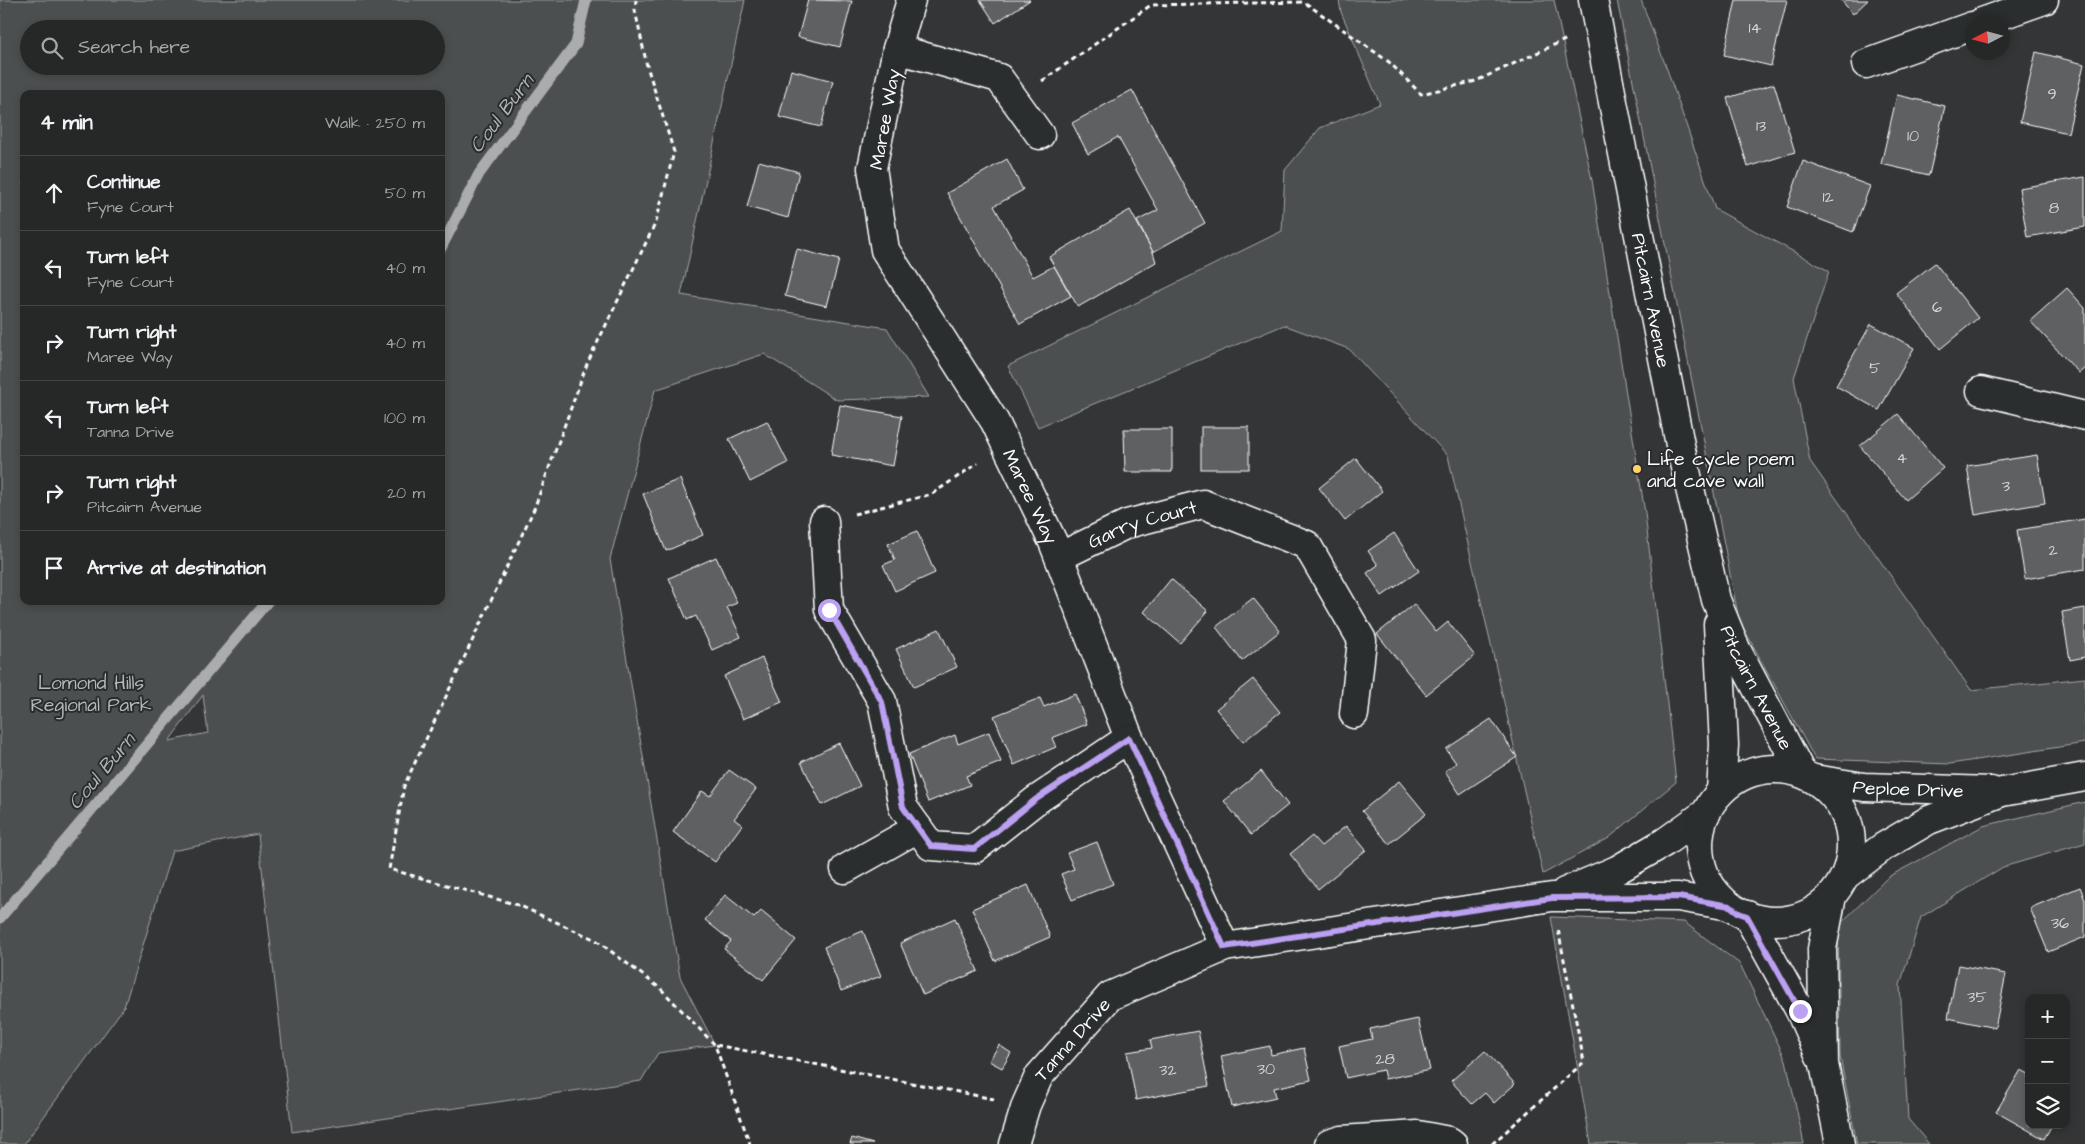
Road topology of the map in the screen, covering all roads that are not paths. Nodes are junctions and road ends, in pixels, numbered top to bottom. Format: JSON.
{"nodes":[{"id":1,"x":911,"y":0,"type":"edge"},
{"id":2,"x":2044,"y":0,"type":"edge"},
{"id":3,"x":1595,"y":12,"type":"edge"},
{"id":4,"x":2002,"y":15,"type":"edge"},
{"id":5,"x":1965,"y":29,"type":"edge"},
{"id":6,"x":897,"y":49,"type":"junction"},
{"id":7,"x":1866,"y":64,"type":"dead end"},
{"id":8,"x":1040,"y":134,"type":"dead end"},
{"id":9,"x":1981,"y":391,"type":"dead end"},
{"id":10,"x":2085,"y":416,"type":"edge"},
{"id":11,"x":824,"y":522,"type":"road end"},
{"id":12,"x":1059,"y":557,"type":"junction"},
{"id":13,"x":1716,"y":600,"type":"junction"},
{"id":14,"x":1354,"y":714,"type":"dead end"},
{"id":15,"x":1129,"y":738,"type":"junction"},
{"id":16,"x":1808,"y":776,"type":"junction"},
{"id":17,"x":2085,"y":777,"type":"edge"},
{"id":18,"x":2002,"y":792,"type":"junction"},
{"id":19,"x":1714,"y":801,"type":"junction"},
{"id":20,"x":918,"y":828,"type":"junction"},
{"id":21,"x":845,"y":869,"type":"dead end"},
{"id":22,"x":1839,"y":886,"type":"junction"},
{"id":23,"x":1552,"y":898,"type":"junction"},
{"id":24,"x":1739,"y":911,"type":"junction"},
{"id":25,"x":1224,"y":947,"type":"junction"},
{"id":26,"x":1824,"y":1064,"type":"junction"},
{"id":27,"x":1014,"y":1144,"type":"edge"},
{"id":28,"x":1329,"y":1144,"type":"edge"},
{"id":29,"x":1453,"y":1144,"type":"edge"},
{"id":30,"x":1840,"y":1144,"type":"edge"}],
"edges":[{"from":1,"to":6,"type":"street","name":"Maree Way"},
{"from":2,"to":4,"type":"street"},
{"from":3,"to":13,"type":"street","name":"Pitcairn Avenue"},
{"from":5,"to":7,"type":"street"},
{"from":6,"to":8,"type":"street","name":"Maree Way"},
{"from":6,"to":12,"type":"street","name":"Maree Way"},
{"from":9,"to":10,"type":"street"},
{"from":11,"to":20,"type":"street"},
{"from":12,"to":14,"type":"street","name":"Garry Court"},
{"from":12,"to":15,"type":"street","name":"Maree Way"},
{"from":13,"to":16,"type":"street","name":"Pitcairn Avenue"},
{"from":13,"to":19,"type":"street","name":"Pitcairn Avenue"},
{"from":15,"to":20,"type":"street"},
{"from":15,"to":25,"type":"street","name":"Maree Way"},
{"from":16,"to":18,"type":"street","name":"Peploe Drive"},
{"from":16,"to":19,"type":"street","name":"Pitcairn Avenue"},
{"from":16,"to":22,"type":"street","name":"Pitcairn Avenue"},
{"from":17,"to":18,"type":"street","name":"Peploe Drive"},
{"from":18,"to":22,"type":"street","name":"Peploe Drive"},
{"from":19,"to":23,"type":"street","name":"Tanna Drive"},
{"from":19,"to":24,"type":"street","name":"Pitcairn Avenue"},
{"from":20,"to":21,"type":"street"},
{"from":22,"to":24,"type":"street"},
{"from":22,"to":26,"type":"street","name":"Pitcairn Avenue"},
{"from":23,"to":24,"type":"street","name":"Tanna Drive"},
{"from":23,"to":25,"type":"street","name":"Tanna Drive"},
{"from":24,"to":26,"type":"street","name":"Pitcairn Avenue"},
{"from":25,"to":27,"type":"street","name":"Tanna Drive"},
{"from":26,"to":30,"type":"street","name":"Pitcairn Avenue"},
{"from":28,"to":29,"type":"street"}]}
